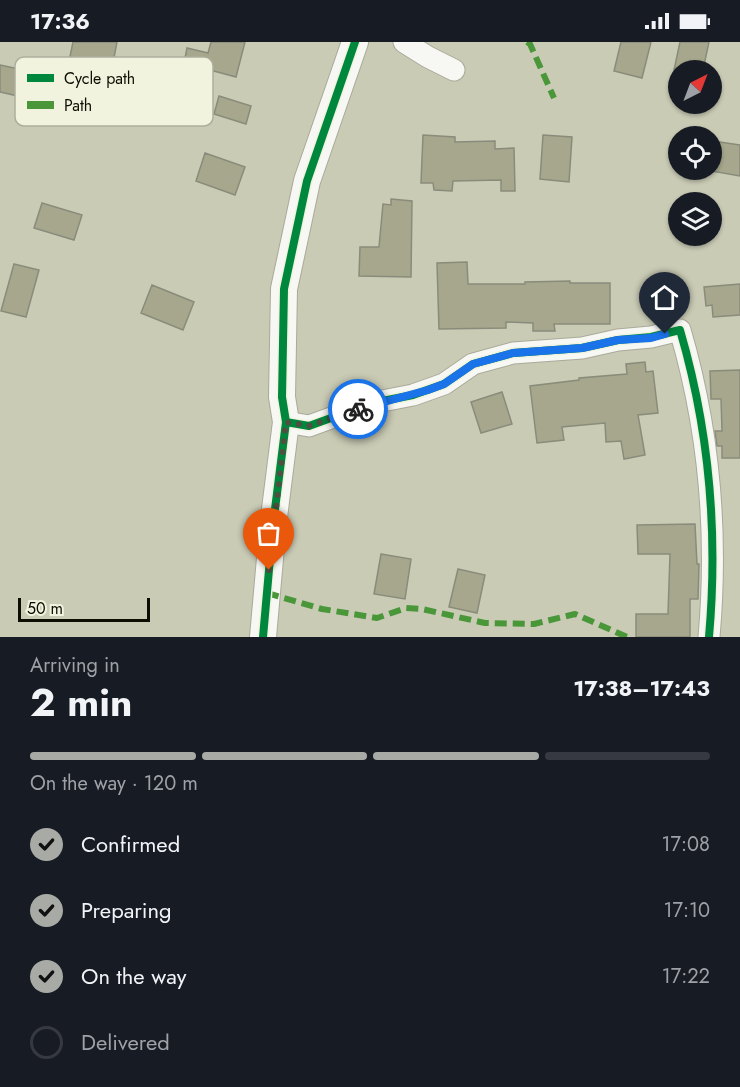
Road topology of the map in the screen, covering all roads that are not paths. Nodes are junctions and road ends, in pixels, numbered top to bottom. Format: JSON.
{"nodes":[{"id":1,"x":355,"y":42,"type":"edge"},
{"id":2,"x":404,"y":42,"type":"edge"},
{"id":3,"x":454,"y":70,"type":"dead end"},
{"id":4,"x":286,"y":422,"type":"junction"},
{"id":5,"x":263,"y":637,"type":"edge"},
{"id":6,"x":709,"y":637,"type":"edge"}],
"edges":[{"from":1,"to":4,"type":"street"},
{"from":2,"to":3,"type":"street"},
{"from":4,"to":5,"type":"street"},
{"from":4,"to":6,"type":"street"}]}
